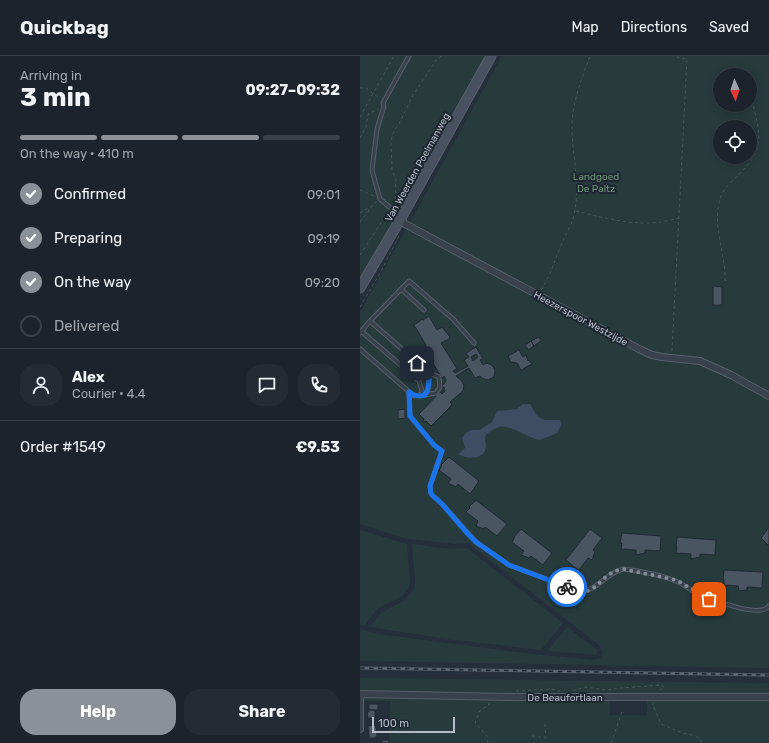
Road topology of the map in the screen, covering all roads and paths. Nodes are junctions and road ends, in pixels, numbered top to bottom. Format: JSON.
{"nodes":[{"id":1,"x":394,"y":56,"type":"edge"},
{"id":2,"x":409,"y":56,"type":"edge"},
{"id":3,"x":442,"y":56,"type":"edge"},
{"id":4,"x":491,"y":56,"type":"edge"},
{"id":5,"x":590,"y":56,"type":"edge"},
{"id":6,"x":673,"y":56,"type":"edge"},
{"id":7,"x":360,"y":88,"type":"edge"},
{"id":8,"x":373,"y":93,"type":"junction"},
{"id":9,"x":384,"y":104,"type":"junction"},
{"id":10,"x":754,"y":112,"type":"edge"},
{"id":11,"x":360,"y":117,"type":"edge"},
{"id":12,"x":360,"y":138,"type":"edge"},
{"id":13,"x":360,"y":190,"type":"edge"},
{"id":14,"x":380,"y":199,"type":"junction"},
{"id":15,"x":391,"y":208,"type":"junction"},
{"id":16,"x":575,"y":211,"type":"junction"},
{"id":17,"x":360,"y":213,"type":"edge"},
{"id":18,"x":679,"y":218,"type":"junction"},
{"id":19,"x":403,"y":221,"type":"junction"},
{"id":20,"x":360,"y":222,"type":"edge"},
{"id":21,"x":360,"y":255,"type":"edge"},
{"id":22,"x":725,"y":281,"type":"dead end"},
{"id":23,"x":401,"y":289,"type":"junction"},
{"id":24,"x":362,"y":292,"type":"edge"},
{"id":25,"x":537,"y":296,"type":"junction"},
{"id":26,"x":366,"y":298,"type":"junction"},
{"id":27,"x":360,"y":307,"type":"edge"},
{"id":28,"x":424,"y":310,"type":"dead end"},
{"id":29,"x":370,"y":321,"type":"junction"},
{"id":30,"x":361,"y":332,"type":"edge"},
{"id":31,"x":474,"y":343,"type":"dead end"},
{"id":32,"x":360,"y":349,"type":"edge"},
{"id":33,"x":672,"y":358,"type":"junction"},
{"id":34,"x":429,"y":375,"type":"junction"},
{"id":35,"x":409,"y":392,"type":"junction"},
{"id":36,"x":425,"y":395,"type":"junction"},
{"id":37,"x":420,"y":396,"type":"junction"},
{"id":38,"x":769,"y":396,"type":"edge"},
{"id":39,"x":769,"y":606,"type":"edge"},
{"id":40,"x":569,"y":691,"type":"dead end"},
{"id":41,"x":564,"y":692,"type":"dead end"},
{"id":42,"x":511,"y":697,"type":"junction"},
{"id":43,"x":654,"y":697,"type":"junction"},
{"id":44,"x":769,"y":697,"type":"edge"},
{"id":45,"x":490,"y":703,"type":"dead end"},
{"id":46,"x":622,"y":712,"type":"dead end"},
{"id":47,"x":545,"y":724,"type":"dead end"},
{"id":48,"x":360,"y":728,"type":"edge"},
{"id":49,"x":532,"y":736,"type":"dead end"},
{"id":50,"x":546,"y":738,"type":"junction"},
{"id":51,"x":488,"y":743,"type":"edge"},
{"id":52,"x":546,"y":743,"type":"edge"},
{"id":53,"x":611,"y":743,"type":"edge"},
{"id":54,"x":703,"y":743,"type":"edge"}],
"edges":[{"from":1,"to":8,"type":"path"},
{"from":2,"to":9,"type":"lane"},
{"from":3,"to":15,"type":"path"},
{"from":4,"to":19,"type":"main road","name":"Van Weerden Poelmanweg"},
{"from":5,"to":16,"type":"path"},
{"from":6,"to":18,"type":"path"},
{"from":7,"to":8,"type":"path"},
{"from":8,"to":9,"type":"path"},
{"from":8,"to":11,"type":"path"},
{"from":9,"to":12,"type":"path"},
{"from":9,"to":14,"type":"lane"},
{"from":10,"to":22,"type":"path"},
{"from":13,"to":14,"type":"path"},
{"from":14,"to":15,"type":"lane"},
{"from":15,"to":19,"type":"lane"},
{"from":15,"to":21,"type":"path"},
{"from":16,"to":18,"type":"path"},
{"from":16,"to":25,"type":"path"},
{"from":17,"to":20,"type":"path"},
{"from":18,"to":33,"type":"path"},
{"from":19,"to":24,"type":"main road","name":"Van Weerden Poelmanweg"},
{"from":19,"to":25,"type":"street","name":"Heezerspoor Westzijde"},
{"from":19,"to":26,"type":"path"},
{"from":23,"to":28,"type":"lane"},
{"from":23,"to":29,"type":"lane"},
{"from":23,"to":31,"type":"lane"},
{"from":24,"to":26,"type":"path"},
{"from":25,"to":33,"type":"street","name":"Heezerspoor Westzijde"},
{"from":26,"to":27,"type":"path"},
{"from":29,"to":30,"type":"lane"},
{"from":29,"to":34,"type":"lane"},
{"from":30,"to":37,"type":"lane"},
{"from":32,"to":35,"type":"lane"},
{"from":33,"to":38,"type":"street","name":"Heezerspoor Westzijde"},
{"from":34,"to":36,"type":"lane"},
{"from":34,"to":36,"type":"lane"},
{"from":35,"to":37,"type":"lane"},
{"from":35,"to":39,"type":"lane"},
{"from":36,"to":37,"type":"lane"},
{"from":40,"to":43,"type":"path"},
{"from":41,"to":42,"type":"path"},
{"from":42,"to":43,"type":"street","name":"De Beaufortlaan"},
{"from":42,"to":48,"type":"street","name":"De Beaufortlaan"},
{"from":43,"to":44,"type":"street","name":"De Beaufortlaan"},
{"from":43,"to":54,"type":"path"},
{"from":45,"to":51,"type":"path"},
{"from":46,"to":53,"type":"path"},
{"from":47,"to":50,"type":"path"},
{"from":49,"to":50,"type":"path"},
{"from":50,"to":52,"type":"path"}]}
